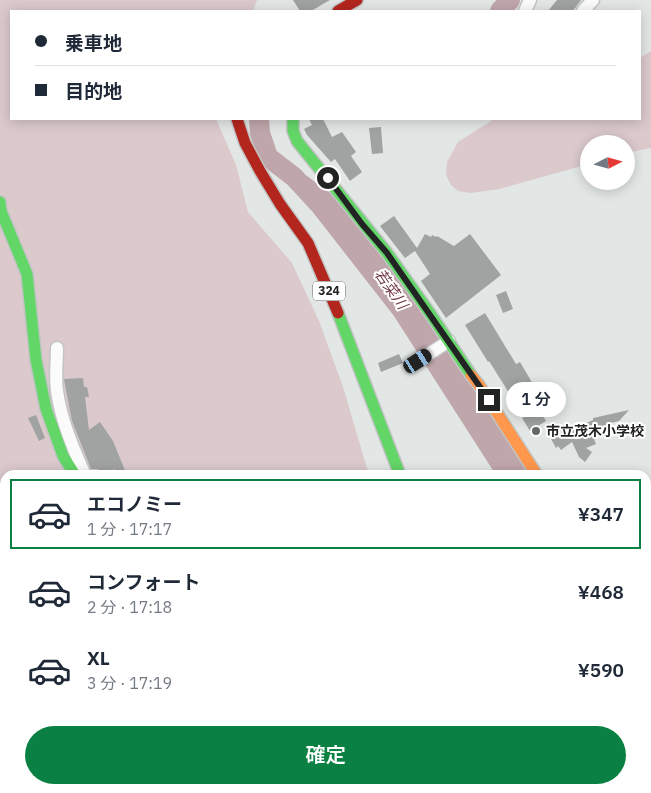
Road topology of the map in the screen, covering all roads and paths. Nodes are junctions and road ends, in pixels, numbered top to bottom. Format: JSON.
{"nodes":[{"id":1,"x":357,"y":0,"type":"edge"},
{"id":2,"x":593,"y":0,"type":"edge"},
{"id":3,"x":340,"y":10,"type":"edge"},
{"id":4,"x":585,"y":10,"type":"edge"},
{"id":5,"x":237,"y":120,"type":"edge"},
{"id":6,"x":293,"y":120,"type":"edge"},
{"id":7,"x":0,"y":202,"type":"edge"},
{"id":8,"x":447,"y":342,"type":"junction"},
{"id":9,"x":57,"y":348,"type":"dead end"},
{"id":10,"x":418,"y":361,"type":"dead end"},
{"id":11,"x":72,"y":470,"type":"edge"},
{"id":12,"x":83,"y":470,"type":"edge"},
{"id":13,"x":398,"y":470,"type":"edge"},
{"id":14,"x":534,"y":470,"type":"edge"}],
"edges":[{"from":1,"to":3,"type":"main road"},
{"from":2,"to":4,"type":"street"},
{"from":5,"to":13,"type":"main road","number":"324"},
{"from":6,"to":8,"type":"main road"},
{"from":7,"to":11,"type":"main road"},
{"from":8,"to":10,"type":"street"},
{"from":8,"to":14,"type":"main road"},
{"from":9,"to":12,"type":"street"}]}
